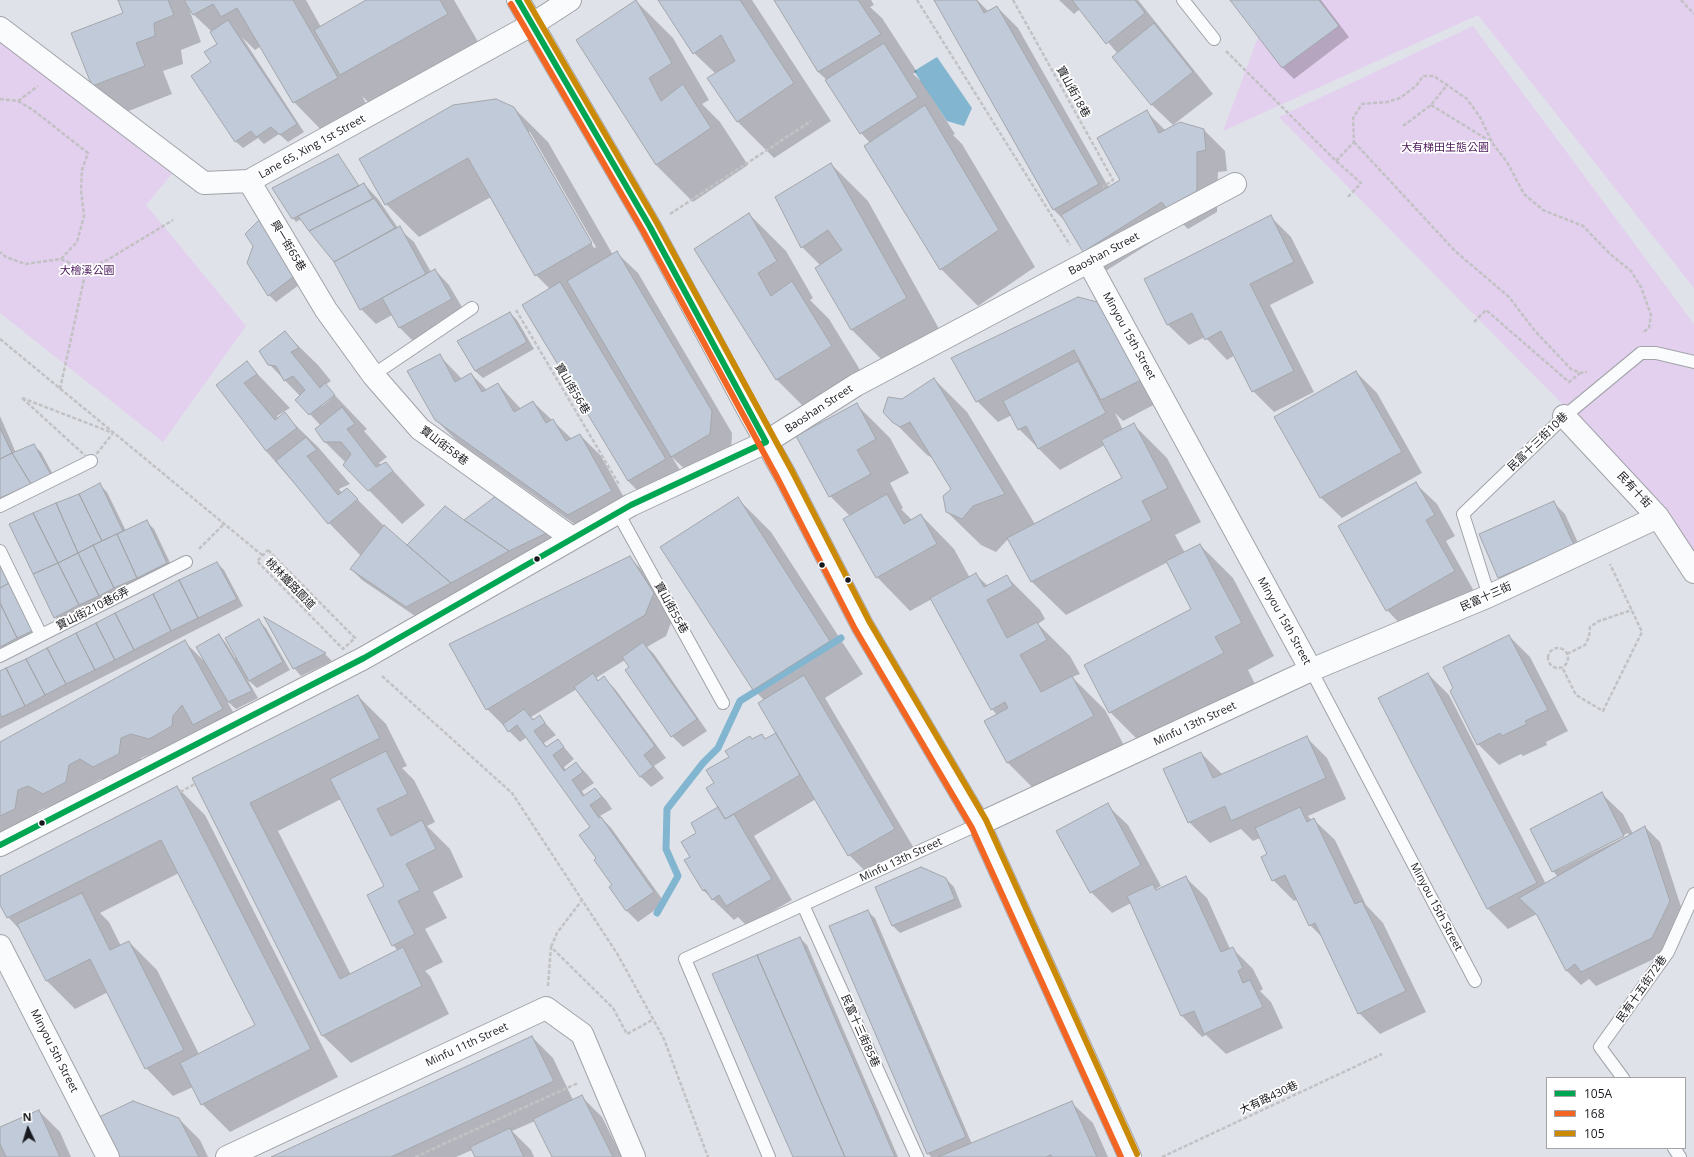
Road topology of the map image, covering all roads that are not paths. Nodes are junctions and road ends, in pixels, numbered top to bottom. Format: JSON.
{"nodes":[{"id":1,"x":518,"y":0,"type":"edge"},
{"id":2,"x":570,"y":0,"type":"edge"},
{"id":3,"x":1183,"y":0,"type":"edge"},
{"id":4,"x":533,"y":24,"type":"junction"},
{"id":5,"x":0,"y":28,"type":"edge"},
{"id":6,"x":1214,"y":39,"type":"road end"},
{"id":7,"x":250,"y":181,"type":"junction"},
{"id":8,"x":1235,"y":184,"type":"dead end"},
{"id":9,"x":1086,"y":264,"type":"junction"},
{"id":10,"x":472,"y":308,"type":"dead end"},
{"id":11,"x":326,"y":310,"type":"joint"},
{"id":12,"x":1694,"y":362,"type":"edge"},
{"id":13,"x":372,"y":375,"type":"junction"},
{"id":14,"x":1564,"y":416,"type":"junction"},
{"id":15,"x":766,"y":442,"type":"junction"},
{"id":16,"x":91,"y":461,"type":"road end"},
{"id":17,"x":0,"y":506,"type":"edge"},
{"id":18,"x":618,"y":513,"type":"junction"},
{"id":19,"x":1658,"y":517,"type":"junction"},
{"id":20,"x":572,"y":538,"type":"junction"},
{"id":21,"x":0,"y":551,"type":"edge"},
{"id":22,"x":186,"y":562,"type":"road end"},
{"id":23,"x":1694,"y":572,"type":"edge"},
{"id":24,"x":1489,"y":596,"type":"junction"},
{"id":25,"x":41,"y":635,"type":"junction"},
{"id":26,"x":0,"y":656,"type":"edge"},
{"id":27,"x":1312,"y":670,"type":"junction"},
{"id":28,"x":723,"y":703,"type":"dead end"},
{"id":29,"x":979,"y":824,"type":"junction"},
{"id":30,"x":0,"y":845,"type":"edge"},
{"id":31,"x":1694,"y":894,"type":"edge"},
{"id":32,"x":803,"y":905,"type":"junction"},
{"id":33,"x":0,"y":946,"type":"edge"},
{"id":34,"x":1475,"y":981,"type":"dead end"},
{"id":35,"x":1622,"y":1077,"type":"edge"},
{"id":36,"x":108,"y":1157,"type":"edge"},
{"id":37,"x":227,"y":1157,"type":"edge"},
{"id":38,"x":634,"y":1157,"type":"edge"},
{"id":39,"x":770,"y":1157,"type":"edge"},
{"id":40,"x":917,"y":1157,"type":"edge"},
{"id":41,"x":1130,"y":1157,"type":"edge"}],
"edges":[{"from":1,"to":4,"type":"street"},
{"from":2,"to":4,"type":"street","name":"Lane 65, Xing 1st Street"},
{"from":3,"to":6,"type":"lane"},
{"from":4,"to":7,"type":"street","name":"Lane 65, Xing 1st Street"},
{"from":4,"to":15,"type":"street"},
{"from":5,"to":7,"type":"street","name":"Lane 65, Xing 1st Street"},
{"from":7,"to":11,"type":"street","name":"興一街65巷"},
{"from":8,"to":9,"type":"street","name":"Baoshan Street"},
{"from":9,"to":15,"type":"street","name":"Baoshan Street"},
{"from":9,"to":27,"type":"street","name":"Minyou 15th Street"},
{"from":10,"to":13,"type":"lane"},
{"from":11,"to":13,"type":"street","name":"寶山街58巷"},
{"from":12,"to":14,"type":"lane","name":"民富十三街10巷"},
{"from":13,"to":20,"type":"street","name":"寶山街58巷"},
{"from":14,"to":19,"type":"street","name":"民有十街"},
{"from":14,"to":24,"type":"lane","name":"民富十三街10巷"},
{"from":15,"to":18,"type":"street","name":"Baoshan Street"},
{"from":15,"to":29,"type":"street"},
{"from":16,"to":17,"type":"lane"},
{"from":18,"to":20,"type":"street","name":"Baoshan Street"},
{"from":18,"to":28,"type":"lane","name":"寶山街55巷"},
{"from":19,"to":23,"type":"street","name":"民有十街"},
{"from":19,"to":24,"type":"street","name":"民富十三街"},
{"from":20,"to":30,"type":"street","name":"Baoshan Street"},
{"from":21,"to":25,"type":"lane"},
{"from":22,"to":25,"type":"lane","name":"寶山街210巷6弄"},
{"from":24,"to":27,"type":"street","name":"民富十三街"},
{"from":25,"to":26,"type":"lane","name":"寶山街210巷6弄"},
{"from":27,"to":29,"type":"street","name":"Minfu 13th Street"},
{"from":27,"to":34,"type":"lane","name":"Minyou 15th Street"},
{"from":29,"to":32,"type":"lane","name":"Minfu 13th Street"},
{"from":29,"to":41,"type":"street"},
{"from":31,"to":35,"type":"lane","name":"民有十五街72巷"},
{"from":32,"to":39,"type":"lane","name":"Minfu 13th Street"},
{"from":32,"to":40,"type":"lane","name":"民富十三街85巷"},
{"from":33,"to":36,"type":"street","name":"Minyou 5th Street"},
{"from":37,"to":38,"type":"street","name":"Minfu 11th Street"}]}
